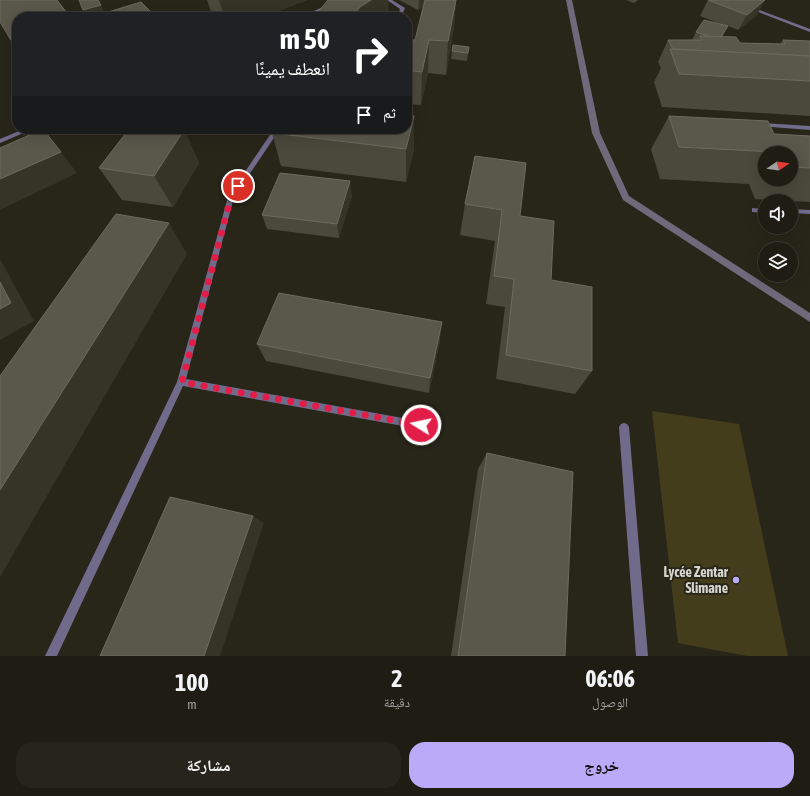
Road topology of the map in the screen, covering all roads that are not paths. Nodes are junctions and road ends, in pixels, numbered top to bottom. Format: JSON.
{"nodes":[{"id":1,"x":343,"y":0,"type":"edge"},
{"id":2,"x":389,"y":0,"type":"edge"},
{"id":3,"x":729,"y":0,"type":"edge"},
{"id":4,"x":315,"y":12,"type":"edge"},
{"id":5,"x":402,"y":12,"type":"edge"},
{"id":6,"x":810,"y":31,"type":"edge"},
{"id":7,"x":756,"y":125,"type":"edge"},
{"id":8,"x":810,"y":128,"type":"edge"},
{"id":9,"x":18,"y":134,"type":"edge"},
{"id":10,"x":274,"y":134,"type":"edge"},
{"id":11,"x":0,"y":141,"type":"edge"},
{"id":12,"x":754,"y":210,"type":"dead end"},
{"id":13,"x":758,"y":210,"type":"edge"},
{"id":14,"x":798,"y":212,"type":"edge"},
{"id":15,"x":810,"y":212,"type":"edge"},
{"id":16,"x":182,"y":382,"type":"junction"},
{"id":17,"x":624,"y":427,"type":"dead end"},
{"id":18,"x":436,"y":428,"type":"dead end"},
{"id":19,"x":50,"y":656,"type":"edge"},
{"id":20,"x":642,"y":656,"type":"edge"}],
"edges":[{"from":1,"to":4,"type":"street"},
{"from":2,"to":5,"type":"street"},
{"from":3,"to":6,"type":"street"},
{"from":7,"to":8,"type":"street"},
{"from":9,"to":11,"type":"street"},
{"from":10,"to":16,"type":"street"},
{"from":12,"to":13,"type":"street"},
{"from":14,"to":15,"type":"street"},
{"from":16,"to":18,"type":"street"},
{"from":16,"to":19,"type":"street"},
{"from":17,"to":20,"type":"street"}]}
